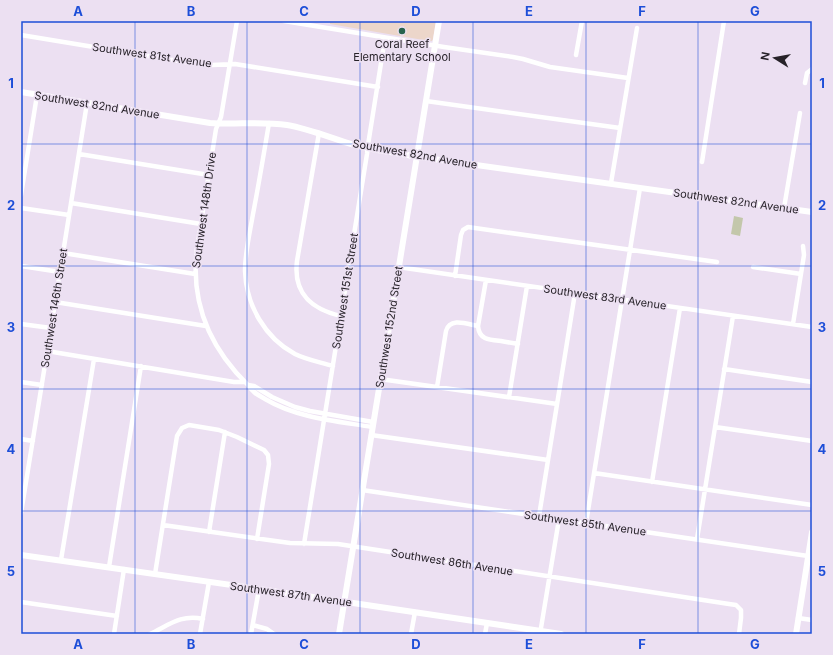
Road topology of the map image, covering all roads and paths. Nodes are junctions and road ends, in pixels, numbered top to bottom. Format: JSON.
{"nodes":[{"id":1,"x":237,"y":21,"type":"edge"},
{"id":2,"x":284,"y":21,"type":"edge"},
{"id":3,"x":439,"y":21,"type":"edge"},
{"id":4,"x":582,"y":21,"type":"edge"},
{"id":5,"x":724,"y":21,"type":"edge"},
{"id":6,"x":637,"y":28,"type":"dead end"},
{"id":7,"x":21,"y":36,"type":"edge"},
{"id":8,"x":385,"y":38,"type":"junction"},
{"id":9,"x":435,"y":46,"type":"junction"},
{"id":10,"x":576,"y":55,"type":"dead end"},
{"id":11,"x":230,"y":64,"type":"junction"},
{"id":12,"x":812,"y":69,"type":"edge"},
{"id":13,"x":628,"y":78,"type":"junction"},
{"id":14,"x":805,"y":83,"type":"dead end"},
{"id":15,"x":378,"y":87,"type":"junction"},
{"id":16,"x":21,"y":92,"type":"edge"},
{"id":17,"x":37,"y":95,"type":"junction"},
{"id":18,"x":426,"y":101,"type":"junction"},
{"id":19,"x":87,"y":103,"type":"junction"},
{"id":20,"x":800,"y":113,"type":"dead end"},
{"id":21,"x":219,"y":123,"type":"junction"},
{"id":22,"x":269,"y":123,"type":"junction"},
{"id":23,"x":620,"y":128,"type":"junction"},
{"id":24,"x":319,"y":133,"type":"junction"},
{"id":25,"x":367,"y":148,"type":"junction"},
{"id":26,"x":79,"y":154,"type":"junction"},
{"id":27,"x":417,"y":157,"type":"junction"},
{"id":28,"x":702,"y":162,"type":"dead end"},
{"id":29,"x":209,"y":175,"type":"junction"},
{"id":30,"x":611,"y":183,"type":"junction"},
{"id":31,"x":640,"y":188,"type":"junction"},
{"id":32,"x":21,"y":195,"type":"edge"},
{"id":33,"x":71,"y":203,"type":"junction"},
{"id":34,"x":21,"y":208,"type":"edge"},
{"id":35,"x":784,"y":208,"type":"junction"},
{"id":36,"x":812,"y":212,"type":"edge"},
{"id":37,"x":69,"y":216,"type":"junction"},
{"id":38,"x":201,"y":224,"type":"junction"},
{"id":39,"x":803,"y":246,"type":"dead end"},
{"id":40,"x":630,"y":250,"type":"junction"},
{"id":41,"x":63,"y":253,"type":"junction"},
{"id":42,"x":717,"y":262,"type":"dead end"},
{"id":43,"x":21,"y":266,"type":"edge"},
{"id":44,"x":398,"y":267,"type":"junction"},
{"id":45,"x":753,"y":267,"type":"dead end"},
{"id":46,"x":60,"y":272,"type":"junction"},
{"id":47,"x":195,"y":274,"type":"junction"},
{"id":48,"x":801,"y":274,"type":"junction"},
{"id":49,"x":454,"y":276,"type":"junction"},
{"id":50,"x":486,"y":280,"type":"junction"},
{"id":51,"x":527,"y":286,"type":"junction"},
{"id":52,"x":575,"y":293,"type":"junction"},
{"id":53,"x":622,"y":299,"type":"junction"},
{"id":54,"x":55,"y":302,"type":"junction"},
{"id":55,"x":680,"y":308,"type":"junction"},
{"id":56,"x":341,"y":316,"type":"junction"},
{"id":57,"x":733,"y":316,"type":"junction"},
{"id":58,"x":21,"y":324,"type":"edge"},
{"id":59,"x":793,"y":324,"type":"junction"},
{"id":60,"x":206,"y":326,"type":"junction"},
{"id":61,"x":478,"y":326,"type":"junction"},
{"id":62,"x":812,"y":327,"type":"edge"},
{"id":63,"x":51,"y":328,"type":"junction"},
{"id":64,"x":518,"y":344,"type":"junction"},
{"id":65,"x":47,"y":351,"type":"junction"},
{"id":66,"x":94,"y":359,"type":"junction"},
{"id":67,"x":141,"y":366,"type":"junction"},
{"id":68,"x":333,"y":366,"type":"junction"},
{"id":69,"x":724,"y":369,"type":"junction"},
{"id":70,"x":380,"y":379,"type":"junction"},
{"id":71,"x":21,"y":382,"type":"edge"},
{"id":72,"x":812,"y":382,"type":"edge"},
{"id":73,"x":246,"y":384,"type":"junction"},
{"id":74,"x":42,"y":385,"type":"junction"},
{"id":75,"x":437,"y":387,"type":"junction"},
{"id":76,"x":509,"y":397,"type":"junction"},
{"id":77,"x":557,"y":404,"type":"junction"},
{"id":78,"x":325,"y":416,"type":"junction"},
{"id":79,"x":373,"y":424,"type":"junction"},
{"id":80,"x":715,"y":427,"type":"junction"},
{"id":81,"x":225,"y":432,"type":"junction"},
{"id":82,"x":371,"y":435,"type":"junction"},
{"id":83,"x":21,"y":439,"type":"edge"},
{"id":84,"x":33,"y":441,"type":"junction"},
{"id":85,"x":812,"y":441,"type":"edge"},
{"id":86,"x":548,"y":460,"type":"junction"},
{"id":87,"x":594,"y":473,"type":"junction"},
{"id":88,"x":652,"y":482,"type":"junction"},
{"id":89,"x":362,"y":490,"type":"junction"},
{"id":90,"x":705,"y":490,"type":"junction"},
{"id":91,"x":812,"y":505,"type":"edge"},
{"id":92,"x":21,"y":513,"type":"edge"},
{"id":93,"x":539,"y":516,"type":"junction"},
{"id":94,"x":559,"y":519,"type":"junction"},
{"id":95,"x":586,"y":523,"type":"junction"},
{"id":96,"x":163,"y":525,"type":"junction"},
{"id":97,"x":209,"y":532,"type":"junction"},
{"id":98,"x":812,"y":532,"type":"edge"},
{"id":99,"x":257,"y":538,"type":"junction"},
{"id":100,"x":696,"y":539,"type":"junction"},
{"id":101,"x":304,"y":544,"type":"junction"},
{"id":102,"x":353,"y":547,"type":"junction"},
{"id":103,"x":21,"y":555,"type":"edge"},
{"id":104,"x":808,"y":556,"type":"junction"},
{"id":105,"x":61,"y":560,"type":"junction"},
{"id":106,"x":109,"y":567,"type":"junction"},
{"id":107,"x":124,"y":569,"type":"junction"},
{"id":108,"x":155,"y":574,"type":"junction"},
{"id":109,"x":549,"y":576,"type":"junction"},
{"id":110,"x":209,"y":582,"type":"junction"},
{"id":111,"x":259,"y":589,"type":"junction"},
{"id":112,"x":21,"y":602,"type":"edge"},
{"id":113,"x":344,"y":602,"type":"junction"},
{"id":114,"x":415,"y":612,"type":"junction"},
{"id":115,"x":117,"y":616,"type":"junction"},
{"id":116,"x":798,"y":618,"type":"junction"},
{"id":117,"x":203,"y":619,"type":"junction"},
{"id":118,"x":812,"y":620,"type":"edge"},
{"id":119,"x":487,"y":623,"type":"junction"},
{"id":120,"x":253,"y":625,"type":"junction"},
{"id":121,"x":540,"y":632,"type":"edge"},
{"id":122,"x":114,"y":634,"type":"edge"},
{"id":123,"x":150,"y":634,"type":"edge"},
{"id":124,"x":200,"y":634,"type":"edge"},
{"id":125,"x":251,"y":634,"type":"edge"},
{"id":126,"x":274,"y":634,"type":"edge"},
{"id":127,"x":339,"y":634,"type":"edge"},
{"id":128,"x":411,"y":634,"type":"edge"},
{"id":129,"x":486,"y":634,"type":"edge"},
{"id":130,"x":561,"y":634,"type":"edge"},
{"id":131,"x":738,"y":634,"type":"edge"},
{"id":132,"x":796,"y":634,"type":"edge"}],
"edges":[{"from":1,"to":11,"type":"street","name":"Southwest 148th Drive"},
{"from":2,"to":8,"type":"street"},
{"from":3,"to":9,"type":"street","name":"Southwest 152nd Street"},
{"from":4,"to":10,"type":"street"},
{"from":5,"to":28,"type":"street"},
{"from":6,"to":13,"type":"street"},
{"from":7,"to":11,"type":"street","name":"Southwest 81st Avenue"},
{"from":8,"to":9,"type":"street"},
{"from":8,"to":15,"type":"street","name":"Southwest 151st Street"},
{"from":9,"to":13,"type":"street"},
{"from":9,"to":18,"type":"street","name":"Southwest 152nd Street"},
{"from":11,"to":15,"type":"street","name":"Southwest 81st Avenue"},
{"from":11,"to":21,"type":"street","name":"Southwest 148th Drive"},
{"from":12,"to":14,"type":"street"},
{"from":13,"to":23,"type":"street"},
{"from":15,"to":25,"type":"street","name":"Southwest 151st Street"},
{"from":16,"to":17,"type":"street","name":"Southwest 82nd Avenue"},
{"from":17,"to":19,"type":"street","name":"Southwest 82nd Avenue"},
{"from":17,"to":32,"type":"street"},
{"from":18,"to":23,"type":"street"},
{"from":18,"to":27,"type":"street","name":"Southwest 152nd Street"},
{"from":19,"to":21,"type":"street","name":"Southwest 82nd Avenue"},
{"from":19,"to":26,"type":"street","name":"Southwest 146th Street"},
{"from":20,"to":35,"type":"street"},
{"from":21,"to":22,"type":"street","name":"Southwest 82nd Avenue"},
{"from":21,"to":29,"type":"street","name":"Southwest 148th Drive"},
{"from":22,"to":24,"type":"street","name":"Southwest 82nd Avenue"},
{"from":22,"to":68,"type":"street"},
{"from":23,"to":30,"type":"street"},
{"from":24,"to":25,"type":"street","name":"Southwest 82nd Avenue"},
{"from":24,"to":56,"type":"street"},
{"from":25,"to":27,"type":"street","name":"Southwest 82nd Avenue"},
{"from":25,"to":56,"type":"street","name":"Southwest 151st Street"},
{"from":26,"to":29,"type":"street"},
{"from":26,"to":33,"type":"street","name":"Southwest 146th Street"},
{"from":27,"to":30,"type":"street","name":"Southwest 82nd Avenue"},
{"from":27,"to":44,"type":"street","name":"Southwest 152nd Street"},
{"from":29,"to":38,"type":"street","name":"Southwest 148th Drive"},
{"from":30,"to":31,"type":"street","name":"Southwest 82nd Avenue"},
{"from":31,"to":35,"type":"street","name":"Southwest 82nd Avenue"},
{"from":31,"to":40,"type":"street"},
{"from":33,"to":37,"type":"street","name":"Southwest 146th Street"},
{"from":33,"to":38,"type":"street"},
{"from":34,"to":37,"type":"street"},
{"from":35,"to":36,"type":"street","name":"Southwest 82nd Avenue"},
{"from":37,"to":41,"type":"street","name":"Southwest 146th Street"},
{"from":38,"to":47,"type":"street","name":"Southwest 148th Drive"},
{"from":39,"to":48,"type":"street"},
{"from":40,"to":42,"type":"street"},
{"from":40,"to":49,"type":"street"},
{"from":40,"to":53,"type":"street"},
{"from":41,"to":46,"type":"street","name":"Southwest 146th Street"},
{"from":41,"to":47,"type":"street"},
{"from":43,"to":46,"type":"street"},
{"from":44,"to":49,"type":"street","name":"Southwest 83rd Avenue"},
{"from":44,"to":70,"type":"street","name":"Southwest 152nd Street"},
{"from":45,"to":48,"type":"street"},
{"from":46,"to":54,"type":"street","name":"Southwest 146th Street"},
{"from":47,"to":60,"type":"street","name":"Southwest 148th Drive"},
{"from":48,"to":59,"type":"street"},
{"from":49,"to":50,"type":"street","name":"Southwest 83rd Avenue"},
{"from":50,"to":51,"type":"street","name":"Southwest 83rd Avenue"},
{"from":50,"to":61,"type":"street"},
{"from":51,"to":52,"type":"street","name":"Southwest 83rd Avenue"},
{"from":51,"to":64,"type":"street"},
{"from":52,"to":53,"type":"street","name":"Southwest 83rd Avenue"},
{"from":52,"to":77,"type":"street"},
{"from":53,"to":55,"type":"street","name":"Southwest 83rd Avenue"},
{"from":53,"to":87,"type":"street"},
{"from":54,"to":60,"type":"street"},
{"from":54,"to":63,"type":"street","name":"Southwest 146th Street"},
{"from":55,"to":57,"type":"street","name":"Southwest 83rd Avenue"},
{"from":55,"to":88,"type":"street"},
{"from":56,"to":68,"type":"street","name":"Southwest 151st Street"},
{"from":57,"to":59,"type":"street","name":"Southwest 83rd Avenue"},
{"from":57,"to":69,"type":"street"},
{"from":58,"to":63,"type":"street"},
{"from":59,"to":62,"type":"street","name":"Southwest 83rd Avenue"},
{"from":60,"to":73,"type":"street","name":"Southwest 148th Drive"},
{"from":61,"to":64,"type":"street"},
{"from":61,"to":75,"type":"street"},
{"from":63,"to":65,"type":"street","name":"Southwest 146th Street"},
{"from":64,"to":76,"type":"street"},
{"from":65,"to":66,"type":"street"},
{"from":65,"to":74,"type":"street","name":"Southwest 146th Street"},
{"from":66,"to":67,"type":"street"},
{"from":66,"to":105,"type":"street"},
{"from":67,"to":73,"type":"street"},
{"from":67,"to":106,"type":"street"},
{"from":68,"to":78,"type":"street","name":"Southwest 151st Street"},
{"from":69,"to":72,"type":"street"},
{"from":69,"to":80,"type":"street"},
{"from":70,"to":75,"type":"street"},
{"from":70,"to":79,"type":"street","name":"Southwest 152nd Street"},
{"from":71,"to":74,"type":"street"},
{"from":73,"to":78,"type":"street","name":"Southwest 148th Drive"},
{"from":74,"to":84,"type":"street","name":"Southwest 146th Street"},
{"from":75,"to":76,"type":"street"},
{"from":76,"to":77,"type":"street"},
{"from":77,"to":86,"type":"street"},
{"from":78,"to":79,"type":"street","name":"Southwest 148th Drive"},
{"from":78,"to":101,"type":"street","name":"Southwest 151st Street"},
{"from":79,"to":82,"type":"street","name":"Southwest 152nd Street"},
{"from":80,"to":85,"type":"street"},
{"from":80,"to":90,"type":"street"},
{"from":81,"to":96,"type":"street"},
{"from":81,"to":97,"type":"street"},
{"from":81,"to":99,"type":"street"},
{"from":82,"to":86,"type":"street"},
{"from":82,"to":89,"type":"street","name":"Southwest 152nd Street"},
{"from":83,"to":84,"type":"street"},
{"from":84,"to":92,"type":"street","name":"Southwest 146th Street"},
{"from":86,"to":93,"type":"street"},
{"from":87,"to":88,"type":"street"},
{"from":87,"to":95,"type":"street"},
{"from":88,"to":90,"type":"street"},
{"from":89,"to":93,"type":"street","name":"Southwest 85th Avenue"},
{"from":89,"to":102,"type":"street","name":"Southwest 152nd Street"},
{"from":90,"to":91,"type":"street"},
{"from":90,"to":100,"type":"street"},
{"from":93,"to":94,"type":"street","name":"Southwest 85th Avenue"},
{"from":94,"to":95,"type":"street","name":"Southwest 85th Avenue"},
{"from":94,"to":109,"type":"street"},
{"from":95,"to":100,"type":"street","name":"Southwest 85th Avenue"},
{"from":96,"to":97,"type":"street","name":"Southwest 86th Avenue"},
{"from":96,"to":108,"type":"street"},
{"from":97,"to":99,"type":"street","name":"Southwest 86th Avenue"},
{"from":98,"to":104,"type":"street"},
{"from":99,"to":101,"type":"street","name":"Southwest 86th Avenue"},
{"from":100,"to":104,"type":"street","name":"Southwest 85th Avenue"},
{"from":101,"to":102,"type":"street","name":"Southwest 86th Avenue"},
{"from":102,"to":109,"type":"street","name":"Southwest 86th Avenue"},
{"from":102,"to":113,"type":"street","name":"Southwest 152nd Street"},
{"from":103,"to":105,"type":"street","name":"Southwest 87th Avenue"},
{"from":104,"to":116,"type":"street"},
{"from":105,"to":106,"type":"street","name":"Southwest 87th Avenue"},
{"from":106,"to":107,"type":"street","name":"Southwest 87th Avenue"},
{"from":107,"to":108,"type":"street","name":"Southwest 87th Avenue"},
{"from":107,"to":115,"type":"street"},
{"from":108,"to":110,"type":"street","name":"Southwest 87th Avenue"},
{"from":109,"to":121,"type":"street"},
{"from":109,"to":131,"type":"street","name":"Southwest 86th Avenue"},
{"from":110,"to":111,"type":"street","name":"Southwest 87th Avenue"},
{"from":110,"to":117,"type":"street"},
{"from":111,"to":113,"type":"street","name":"Southwest 87th Avenue"},
{"from":111,"to":120,"type":"street"},
{"from":112,"to":115,"type":"street"},
{"from":113,"to":114,"type":"street","name":"Southwest 87th Avenue"},
{"from":113,"to":127,"type":"street","name":"Southwest 152nd Street"},
{"from":114,"to":119,"type":"street","name":"Southwest 87th Avenue"},
{"from":114,"to":128,"type":"street"},
{"from":115,"to":122,"type":"street"},
{"from":116,"to":118,"type":"street"},
{"from":116,"to":132,"type":"street"},
{"from":117,"to":123,"type":"street"},
{"from":117,"to":124,"type":"street"},
{"from":119,"to":121,"type":"street","name":"Southwest 87th Avenue"},
{"from":119,"to":129,"type":"street"},
{"from":120,"to":125,"type":"street"},
{"from":120,"to":126,"type":"street"},
{"from":121,"to":130,"type":"street","name":"Southwest 87th Avenue"}]}
